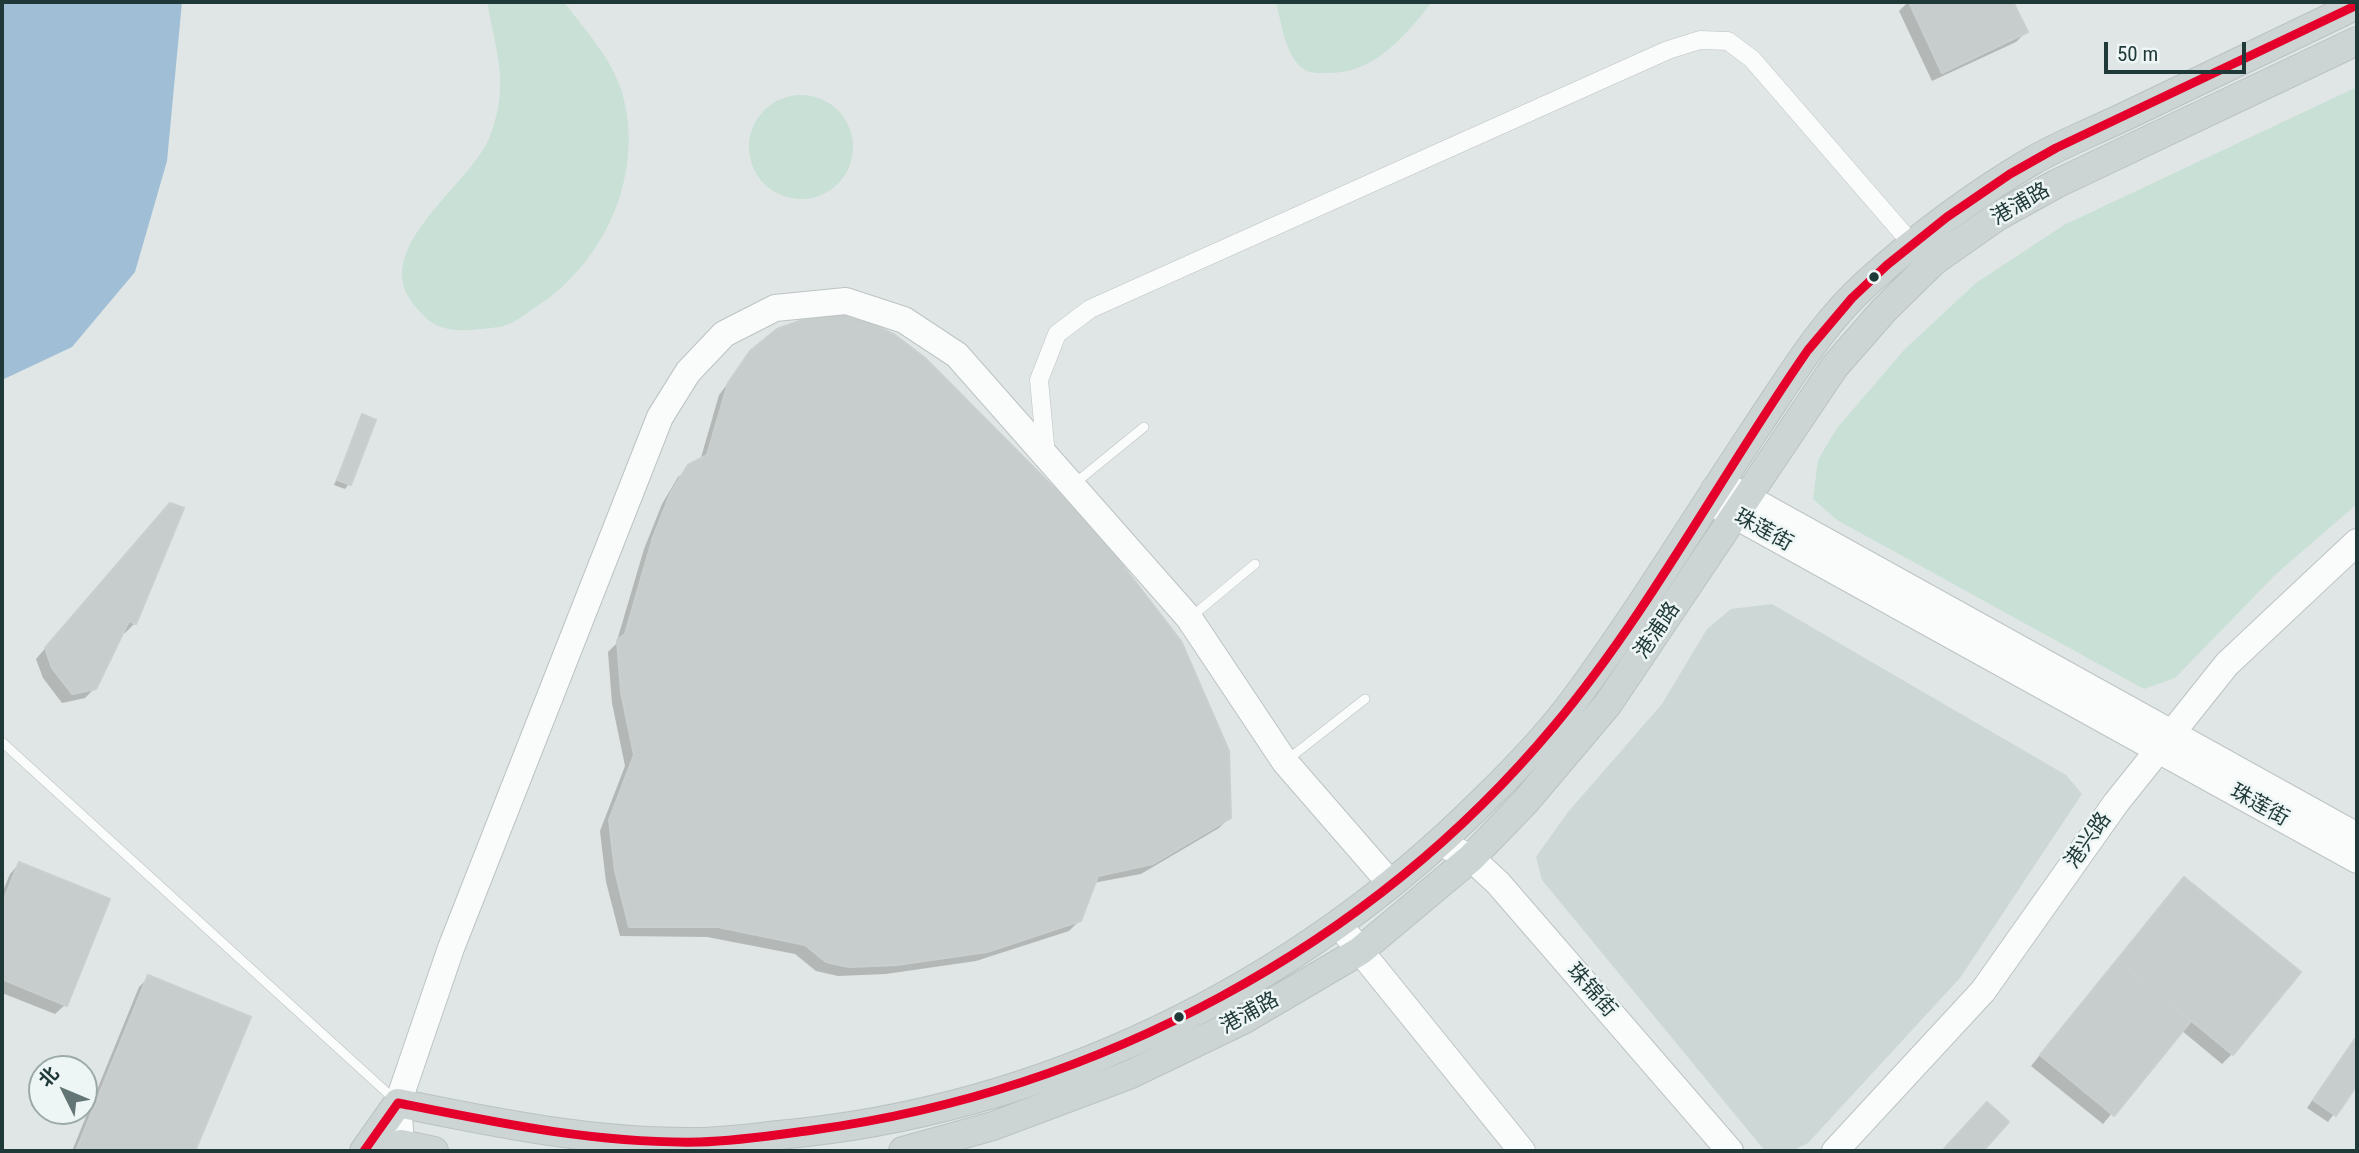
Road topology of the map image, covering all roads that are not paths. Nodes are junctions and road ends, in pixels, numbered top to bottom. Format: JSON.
{"nodes":[{"id":1,"x":2357,"y":5,"type":"edge"},
{"id":2,"x":2357,"y":41,"type":"edge"},
{"id":3,"x":1913,"y":245,"type":"junction"},
{"id":4,"x":1144,"y":428,"type":"dead end"},
{"id":5,"x":1046,"y":455,"type":"junction"},
{"id":6,"x":1072,"y":485,"type":"junction"},
{"id":7,"x":1714,"y":490,"type":"junction"},
{"id":8,"x":1740,"y":506,"type":"junction"},
{"id":9,"x":2357,"y":542,"type":"edge"},
{"id":10,"x":1255,"y":564,"type":"dead end"},
{"id":11,"x":1189,"y":618,"type":"junction"},
{"id":12,"x":1365,"y":699,"type":"dead end"},
{"id":13,"x":2165,"y":741,"type":"junction"},
{"id":14,"x":2,"y":742,"type":"edge"},
{"id":15,"x":1285,"y":762,"type":"junction"},
{"id":16,"x":2357,"y":836,"type":"edge"},
{"id":17,"x":1441,"y":843,"type":"junction"},
{"id":18,"x":1471,"y":858,"type":"junction"},
{"id":19,"x":2357,"y":860,"type":"edge"},
{"id":20,"x":1391,"y":884,"type":"junction"},
{"id":21,"x":1340,"y":926,"type":"junction"},
{"id":22,"x":1360,"y":951,"type":"junction"},
{"id":23,"x":398,"y":1103,"type":"junction"},
{"id":24,"x":909,"y":1118,"type":"junction"},
{"id":25,"x":399,"y":1148,"type":"edge"},
{"id":26,"x":364,"y":1151,"type":"edge"},
{"id":27,"x":434,"y":1151,"type":"edge"},
{"id":28,"x":910,"y":1151,"type":"edge"},
{"id":29,"x":1522,"y":1151,"type":"edge"},
{"id":30,"x":1730,"y":1151,"type":"edge"},
{"id":31,"x":1835,"y":1151,"type":"edge"}],
"edges":[{"from":1,"to":3,"type":"main road","name":"港浦路"},
{"from":2,"to":8,"type":"main road","name":"港浦路"},
{"from":3,"to":5,"type":"street"},
{"from":3,"to":7,"type":"main road","name":"港浦路"},
{"from":4,"to":6,"type":"lane"},
{"from":5,"to":6,"type":"main road"},
{"from":5,"to":23,"type":"main road"},
{"from":6,"to":11,"type":"main road"},
{"from":7,"to":8,"type":"main road","name":"珠莲街"},
{"from":7,"to":17,"type":"main road","name":"港浦路"},
{"from":8,"to":13,"type":"main road","name":"珠莲街"},
{"from":8,"to":18,"type":"main road","name":"港浦路"},
{"from":9,"to":13,"type":"main road","name":"港兴路"},
{"from":10,"to":11,"type":"lane"},
{"from":11,"to":15,"type":"main road"},
{"from":12,"to":15,"type":"lane"},
{"from":13,"to":16,"type":"main road","name":"珠莲街"},
{"from":13,"to":19,"type":"main road","name":"珠莲街"},
{"from":13,"to":31,"type":"main road","name":"港兴路"},
{"from":14,"to":23,"type":"lane"},
{"from":15,"to":20,"type":"main road"},
{"from":17,"to":18,"type":"main road","name":"珠锦街"},
{"from":17,"to":20,"type":"main road","name":"港浦路"},
{"from":18,"to":22,"type":"main road","name":"港浦路"},
{"from":18,"to":30,"type":"main road","name":"珠锦街"},
{"from":20,"to":21,"type":"main road","name":"港浦路"},
{"from":21,"to":22,"type":"main road"},
{"from":21,"to":24,"type":"main road","name":"港浦路"},
{"from":22,"to":28,"type":"main road","name":"港浦路"},
{"from":22,"to":29,"type":"main road"},
{"from":23,"to":24,"type":"main road","name":"港浦路"},
{"from":23,"to":25,"type":"main road"},
{"from":23,"to":26,"type":"main road"},
{"from":24,"to":28,"type":"main road"},
{"from":25,"to":27,"type":"main road"}]}
